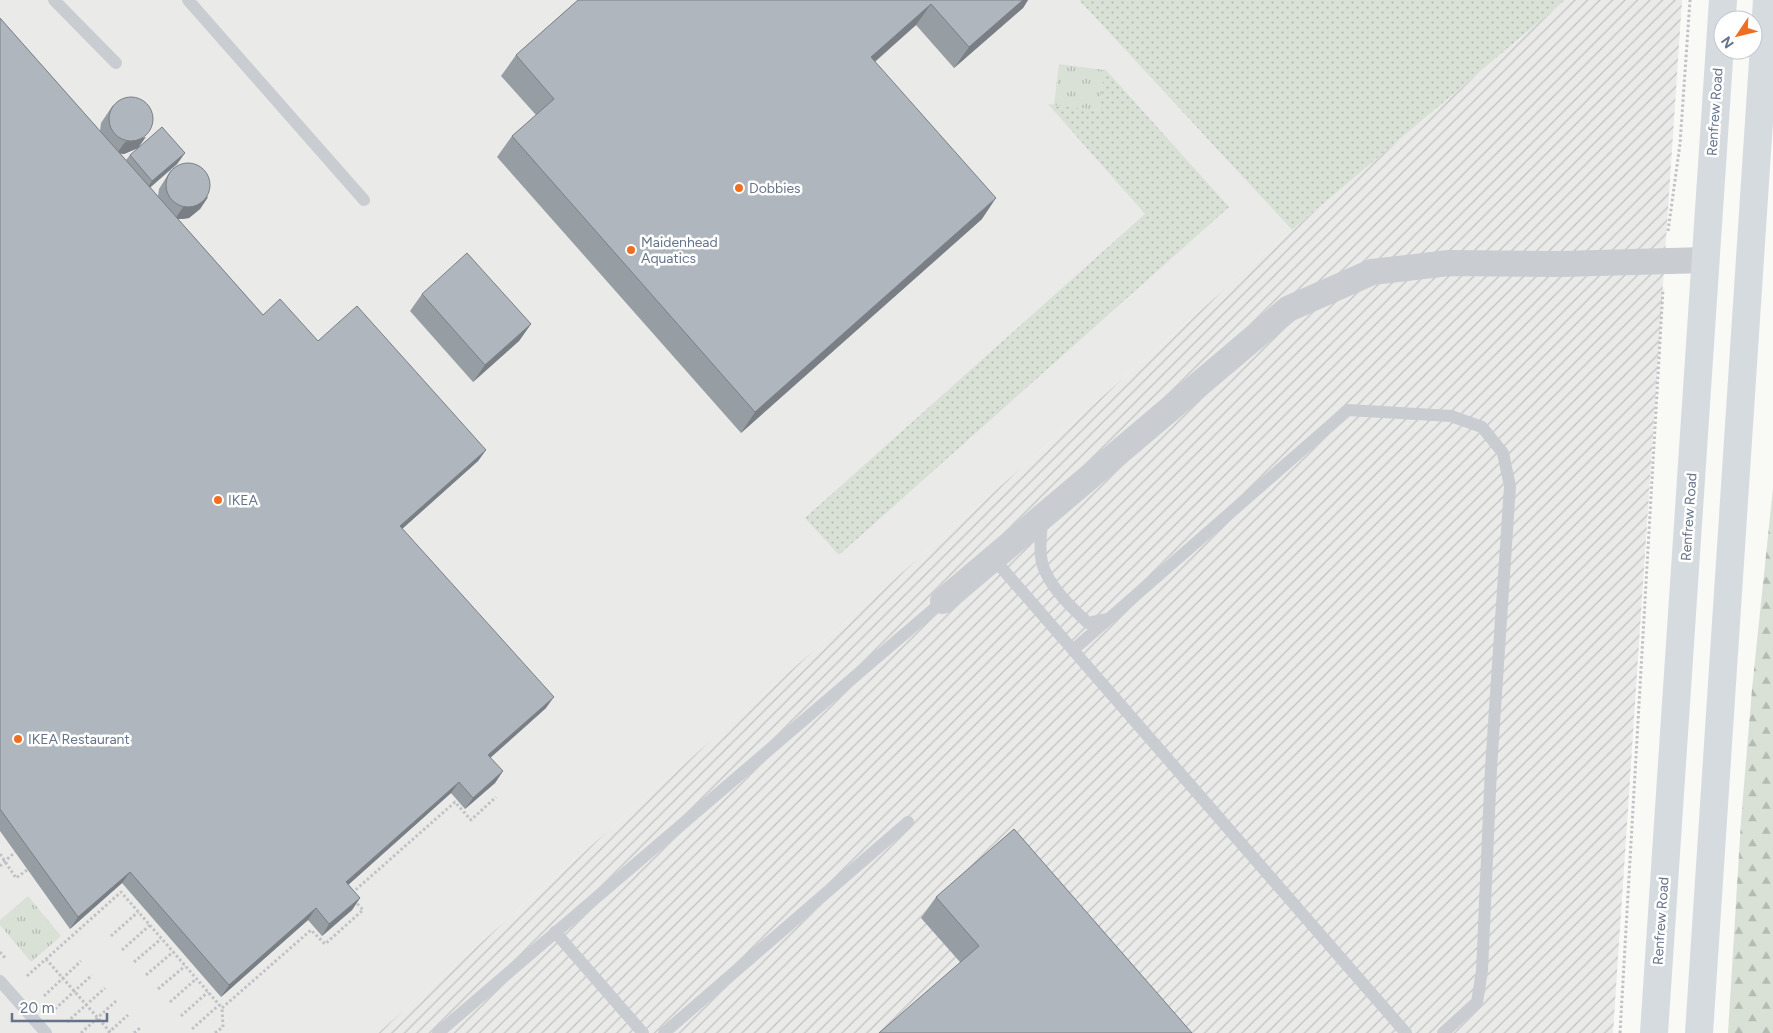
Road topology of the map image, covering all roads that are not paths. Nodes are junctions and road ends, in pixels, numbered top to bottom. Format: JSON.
{"nodes":[{"id":1,"x":54,"y":0,"type":"edge"},
{"id":2,"x":188,"y":0,"type":"edge"},
{"id":3,"x":1723,"y":0,"type":"edge"},
{"id":4,"x":1767,"y":0,"type":"edge"},
{"id":5,"x":116,"y":62,"type":"dead end"},
{"id":6,"x":364,"y":200,"type":"dead end"},
{"id":7,"x":1706,"y":260,"type":"junction"},
{"id":8,"x":1042,"y":518,"type":"junction"},
{"id":9,"x":993,"y":558,"type":"junction"},
{"id":10,"x":943,"y":601,"type":"joint"},
{"id":11,"x":1108,"y":620,"type":"junction"},
{"id":12,"x":1073,"y":650,"type":"junction"},
{"id":13,"x":908,"y":822,"type":"dead end"},
{"id":14,"x":555,"y":932,"type":"junction"},
{"id":15,"x":0,"y":981,"type":"edge"},
{"id":16,"x":46,"y":1033,"type":"edge"},
{"id":17,"x":438,"y":1033,"type":"edge"},
{"id":18,"x":644,"y":1033,"type":"edge"},
{"id":19,"x":664,"y":1033,"type":"edge"},
{"id":20,"x":1406,"y":1033,"type":"edge"},
{"id":21,"x":1442,"y":1033,"type":"edge"},
{"id":22,"x":1654,"y":1033,"type":"edge"},
{"id":23,"x":1699,"y":1033,"type":"edge"}],
"edges":[{"from":1,"to":5,"type":"lane"},
{"from":2,"to":6,"type":"lane"},
{"from":3,"to":7,"type":"main road","name":"Renfrew Road"},
{"from":4,"to":23,"type":"main road"},
{"from":7,"to":8,"type":"street"},
{"from":7,"to":22,"type":"main road","name":"Renfrew Road"},
{"from":8,"to":9,"type":"street"},
{"from":8,"to":11,"type":"lane"},
{"from":9,"to":10,"type":"street"},
{"from":9,"to":12,"type":"lane"},
{"from":10,"to":14,"type":"lane"},
{"from":11,"to":12,"type":"lane"},
{"from":11,"to":21,"type":"lane"},
{"from":12,"to":20,"type":"lane"},
{"from":13,"to":19,"type":"lane"},
{"from":14,"to":17,"type":"lane"},
{"from":14,"to":18,"type":"lane"},
{"from":15,"to":16,"type":"lane"}]}
